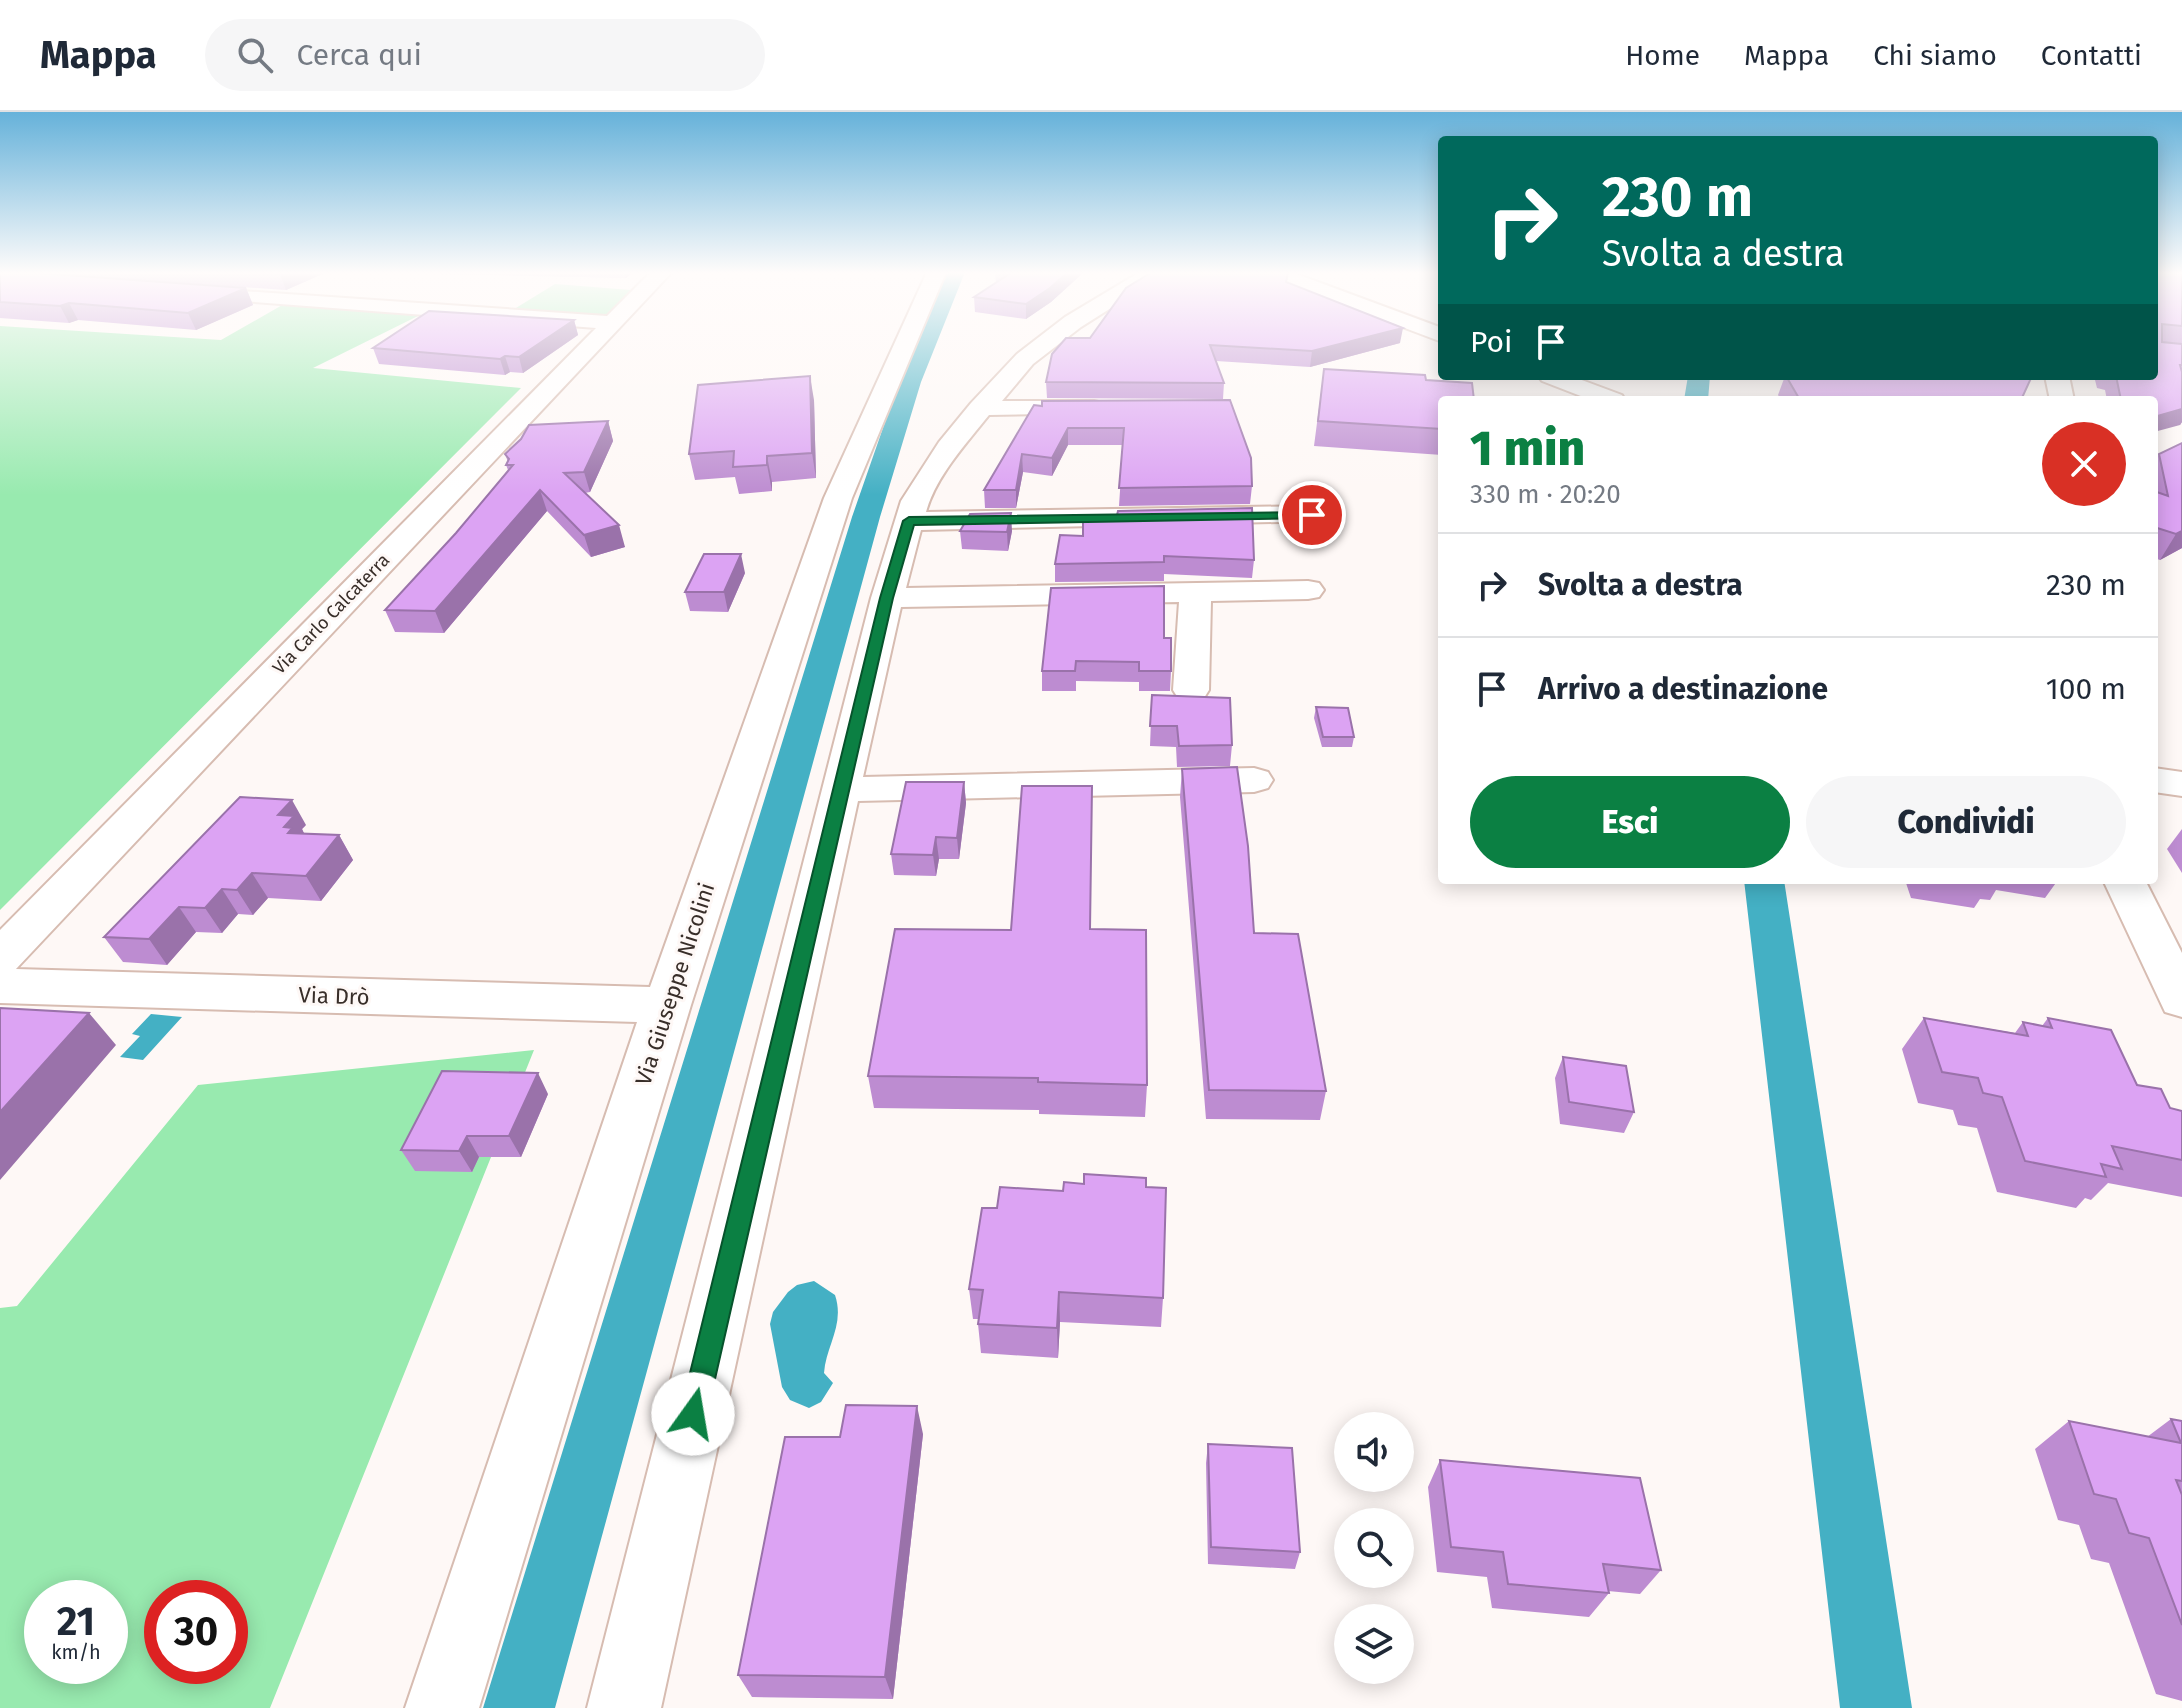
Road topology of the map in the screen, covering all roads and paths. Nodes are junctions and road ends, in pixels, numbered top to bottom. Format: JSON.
{"nodes":[{"id":1,"x":589,"y":346,"type":"edge"},
{"id":2,"x":904,"y":346,"type":"edge"},
{"id":3,"x":1043,"y":346,"type":"edge"},
{"id":4,"x":1561,"y":380,"type":"edge"},
{"id":5,"x":1577,"y":386,"type":"junction"},
{"id":6,"x":1556,"y":396,"type":"edge"},
{"id":7,"x":1603,"y":396,"type":"edge"},
{"id":8,"x":980,"y":408,"type":"junction"},
{"id":9,"x":1116,"y":408,"type":"edge"},
{"id":10,"x":1312,"y":515,"type":"dead end"},
{"id":11,"x":909,"y":521,"type":"junction"},
{"id":12,"x":1308,"y":590,"type":"dead end"},
{"id":13,"x":1195,"y":592,"type":"junction"},
{"id":14,"x":887,"y":598,"type":"junction"},
{"id":15,"x":1191,"y":690,"type":"dead end"},
{"id":16,"x":1254,"y":780,"type":"dead end"},
{"id":17,"x":841,"y":789,"type":"junction"},
{"id":18,"x":2126,"y":884,"type":"edge"},
{"id":19,"x":0,"y":958,"type":"edge"},
{"id":20,"x":0,"y":986,"type":"edge"},
{"id":21,"x":2182,"y":1000,"type":"edge"},
{"id":22,"x":667,"y":1005,"type":"junction"},
{"id":23,"x":442,"y":1708,"type":"edge"},
{"id":24,"x":624,"y":1708,"type":"edge"}],
"edges":[{"from":1,"to":19,"type":"street","name":"Via Carlo Calcaterra"},
{"from":2,"to":22,"type":"street","name":"Via Giuseppe Nicolini"},
{"from":3,"to":8,"type":"street"},
{"from":4,"to":5,"type":"street"},
{"from":5,"to":6,"type":"street"},
{"from":5,"to":7,"type":"street"},
{"from":8,"to":9,"type":"street"},
{"from":8,"to":11,"type":"street"},
{"from":10,"to":11,"type":"street"},
{"from":11,"to":14,"type":"street"},
{"from":12,"to":13,"type":"street"},
{"from":13,"to":14,"type":"street"},
{"from":13,"to":15,"type":"street"},
{"from":14,"to":17,"type":"street"},
{"from":16,"to":17,"type":"street"},
{"from":17,"to":24,"type":"street"},
{"from":18,"to":21,"type":"street"},
{"from":20,"to":22,"type":"street","name":"Via Drò"},
{"from":22,"to":23,"type":"street","name":"Via Giuseppe Nicolini"}]}
